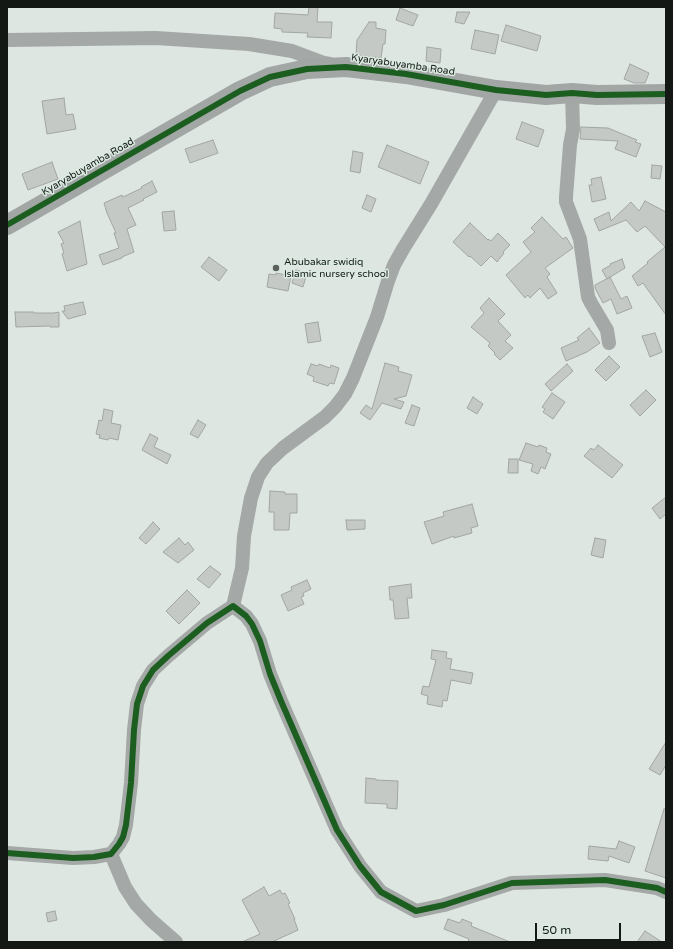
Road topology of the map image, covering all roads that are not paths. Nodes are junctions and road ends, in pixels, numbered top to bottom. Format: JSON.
{"nodes":[{"id":1,"x":7,"y":40,"type":"edge"},
{"id":2,"x":346,"y":67,"type":"junction"},
{"id":3,"x":496,"y":90,"type":"junction"},
{"id":4,"x":572,"y":93,"type":"junction"},
{"id":5,"x":666,"y":94,"type":"edge"},
{"id":6,"x":7,"y":225,"type":"edge"},
{"id":7,"x":609,"y":343,"type":"dead end"},
{"id":8,"x":233,"y":606,"type":"junction"},
{"id":9,"x":7,"y":853,"type":"edge"},
{"id":10,"x":111,"y":854,"type":"junction"},
{"id":11,"x":666,"y":892,"type":"edge"},
{"id":12,"x":176,"y":942,"type":"edge"}],
"edges":[{"from":1,"to":2,"type":"street"},
{"from":2,"to":3,"type":"street","name":"Kyaryabuyamba Road"},
{"from":2,"to":6,"type":"street","name":"Kyaryabuyamba Road"},
{"from":3,"to":4,"type":"street","name":"Kyaryabuyamba Road"},
{"from":3,"to":8,"type":"street"},
{"from":4,"to":5,"type":"street","name":"Kyaryabuyamba Road"},
{"from":4,"to":7,"type":"street"},
{"from":8,"to":10,"type":"street"},
{"from":8,"to":11,"type":"street"},
{"from":9,"to":10,"type":"street"},
{"from":10,"to":12,"type":"street"}]}
